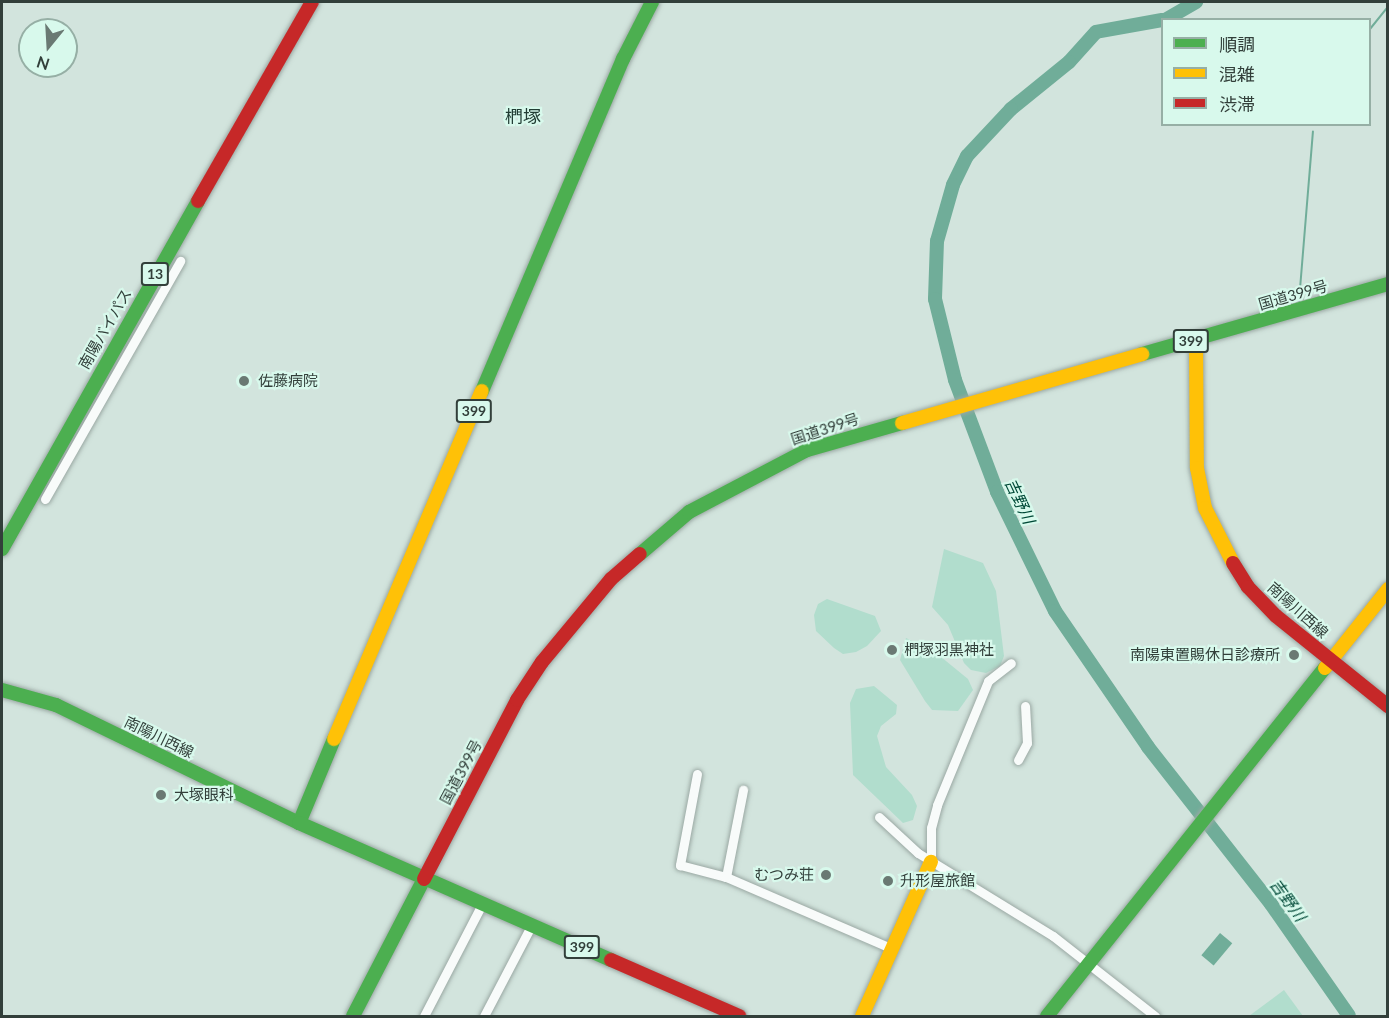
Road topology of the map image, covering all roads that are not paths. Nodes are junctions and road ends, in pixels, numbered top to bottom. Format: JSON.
{"nodes":[{"id":1,"x":312,"y":2,"type":"edge"},
{"id":2,"x":652,"y":2,"type":"edge"},
{"id":3,"x":180,"y":261,"type":"dead end"},
{"id":4,"x":1388,"y":284,"type":"edge"},
{"id":5,"x":1196,"y":340,"type":"junction"},
{"id":6,"x":45,"y":499,"type":"dead end"},
{"id":7,"x":2,"y":549,"type":"edge"},
{"id":8,"x":1388,"y":589,"type":"edge"},
{"id":9,"x":1330,"y":660,"type":"junction"},
{"id":10,"x":1011,"y":663,"type":"dead end"},
{"id":11,"x":2,"y":690,"type":"edge"},
{"id":12,"x":1025,"y":706,"type":"dead end"},
{"id":13,"x":1388,"y":706,"type":"edge"},
{"id":14,"x":1018,"y":760,"type":"dead end"},
{"id":15,"x":697,"y":774,"type":"dead end"},
{"id":16,"x":743,"y":790,"type":"dead end"},
{"id":17,"x":879,"y":818,"type":"dead end"},
{"id":18,"x":299,"y":823,"type":"junction"},
{"id":19,"x":931,"y":862,"type":"junction"},
{"id":20,"x":726,"y":877,"type":"junction"},
{"id":21,"x":424,"y":879,"type":"junction"},
{"id":22,"x":482,"y":904,"type":"junction"},
{"id":23,"x":531,"y":926,"type":"junction"},
{"id":24,"x":894,"y":949,"type":"junction"},
{"id":25,"x":1090,"y":962,"type":"junction"},
{"id":26,"x":353,"y":1017,"type":"edge"},
{"id":27,"x":424,"y":1017,"type":"edge"},
{"id":28,"x":484,"y":1017,"type":"edge"},
{"id":29,"x":739,"y":1017,"type":"edge"},
{"id":30,"x":862,"y":1017,"type":"edge"},
{"id":31,"x":1047,"y":1017,"type":"edge"},
{"id":32,"x":1155,"y":1017,"type":"edge"}],
"edges":[{"from":1,"to":7,"type":"main road","name":"南陽バイパス","number":"13"},
{"from":2,"to":18,"type":"main road","number":"399"},
{"from":3,"to":6,"type":"street"},
{"from":4,"to":5,"type":"main road","name":"国道399号","number":"399"},
{"from":5,"to":9,"type":"main road","name":"南陽川西線"},
{"from":5,"to":21,"type":"main road","name":"国道399号","number":"399"},
{"from":8,"to":9,"type":"main road"},
{"from":9,"to":13,"type":"main road","name":"南陽川西線"},
{"from":9,"to":25,"type":"main road"},
{"from":10,"to":19,"type":"street"},
{"from":11,"to":18,"type":"main road","name":"南陽川西線"},
{"from":12,"to":14,"type":"street"},
{"from":15,"to":20,"type":"street"},
{"from":16,"to":20,"type":"street"},
{"from":17,"to":19,"type":"street"},
{"from":18,"to":21,"type":"main road","number":"399"},
{"from":19,"to":24,"type":"main road"},
{"from":19,"to":25,"type":"street"},
{"from":20,"to":24,"type":"street"},
{"from":21,"to":22,"type":"main road","number":"399"},
{"from":21,"to":26,"type":"main road"},
{"from":22,"to":23,"type":"main road","number":"399"},
{"from":22,"to":27,"type":"street"},
{"from":23,"to":28,"type":"street"},
{"from":23,"to":29,"type":"main road","number":"399"},
{"from":24,"to":30,"type":"main road"},
{"from":25,"to":31,"type":"main road"},
{"from":25,"to":32,"type":"street"}]}
